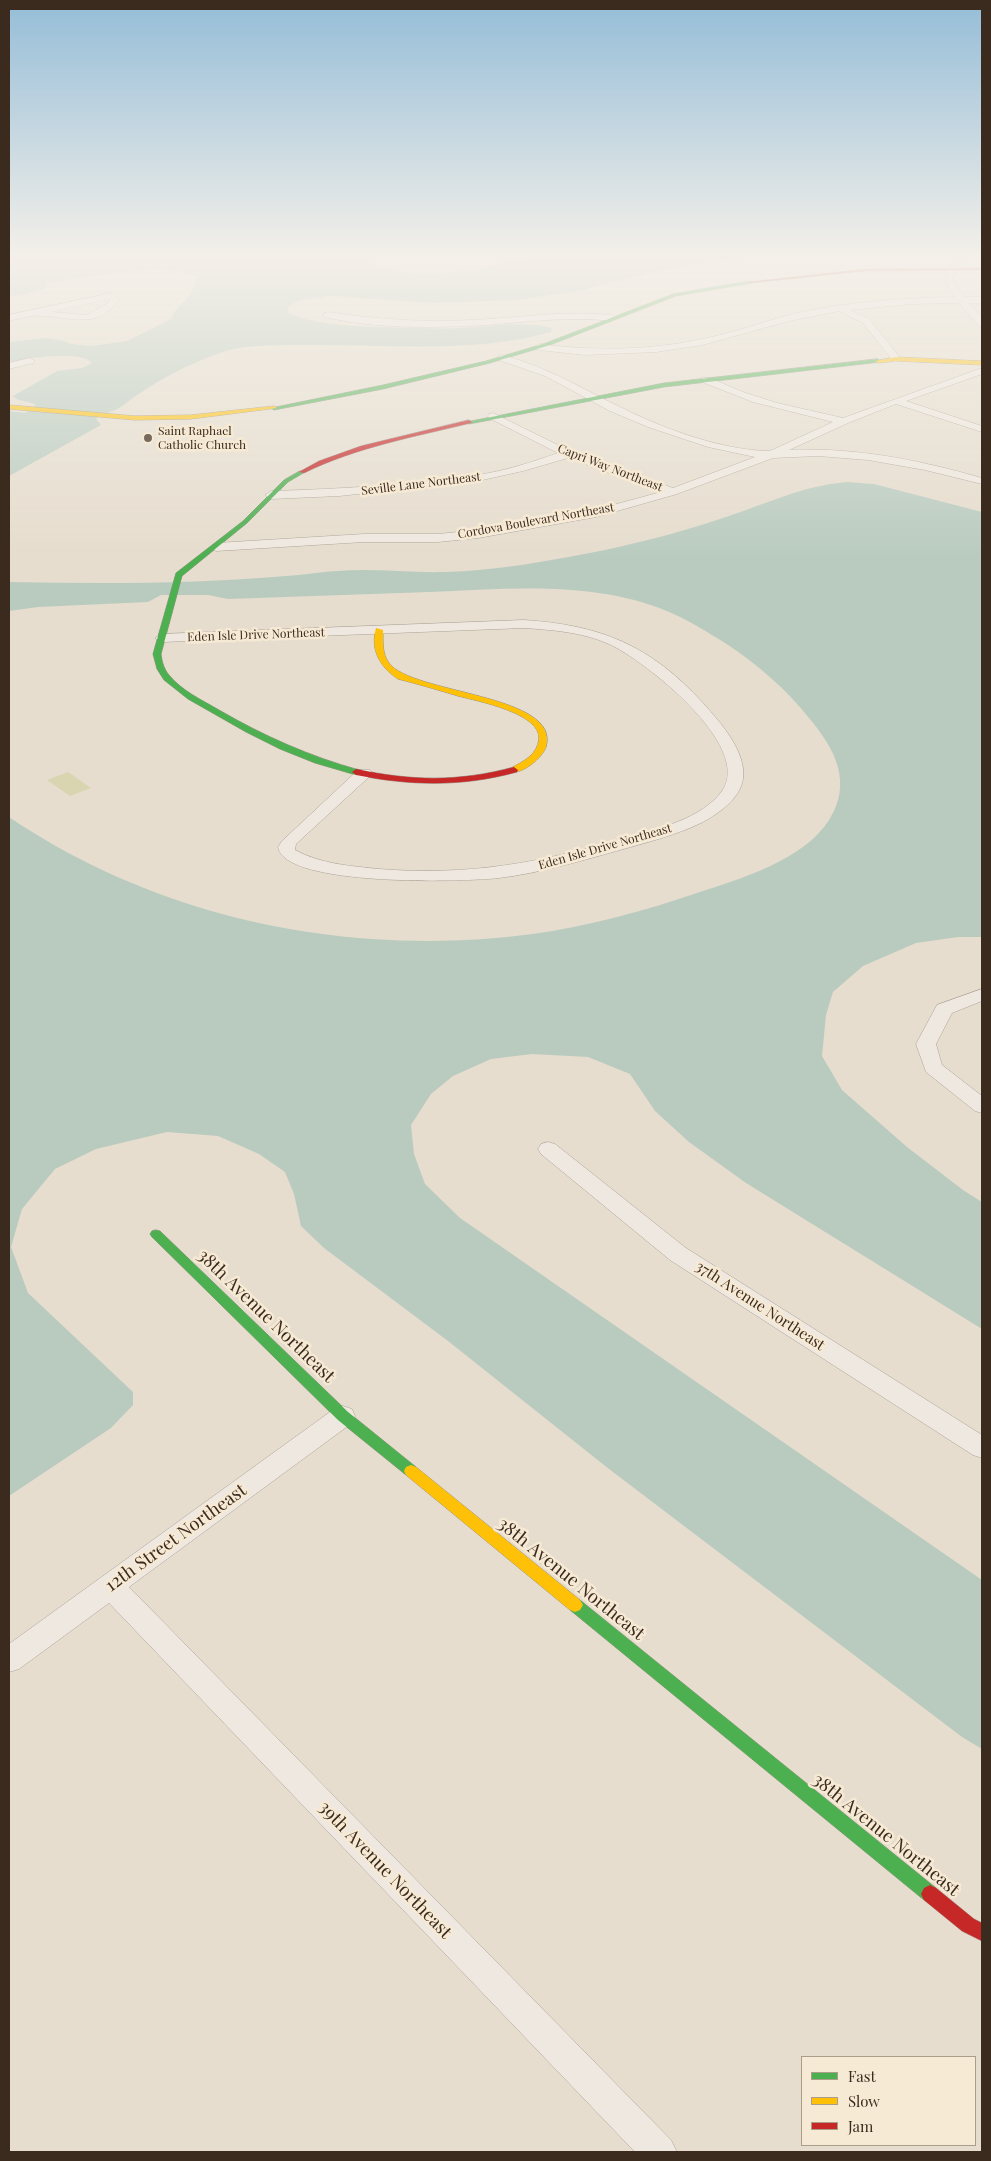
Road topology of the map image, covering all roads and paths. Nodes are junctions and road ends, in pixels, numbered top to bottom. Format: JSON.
{"nodes":[{"id":1,"x":510,"y":356,"type":"edge"},
{"id":2,"x":894,"y":356,"type":"edge"},
{"id":3,"x":502,"y":358,"type":"junction"},
{"id":4,"x":896,"y":359,"type":"junction"},
{"id":5,"x":30,"y":361,"type":"dead end"},
{"id":6,"x":982,"y":364,"type":"edge"},
{"id":7,"x":9,"y":366,"type":"edge"},
{"id":8,"x":982,"y":372,"type":"edge"},
{"id":9,"x":706,"y":380,"type":"junction"},
{"id":10,"x":594,"y":397,"type":"junction"},
{"id":11,"x":896,"y":401,"type":"junction"},
{"id":12,"x":9,"y":407,"type":"edge"},
{"id":13,"x":493,"y":416,"type":"junction"},
{"id":14,"x":844,"y":422,"type":"junction"},
{"id":15,"x":982,"y":429,"type":"edge"},
{"id":16,"x":568,"y":454,"type":"junction"},
{"id":17,"x":768,"y":456,"type":"junction"},
{"id":18,"x":982,"y":481,"type":"edge"},
{"id":19,"x":673,"y":492,"type":"junction"},
{"id":20,"x":271,"y":496,"type":"junction"},
{"id":21,"x":216,"y":547,"type":"junction"},
{"id":22,"x":379,"y":630,"type":"junction"},
{"id":23,"x":162,"y":638,"type":"junction"},
{"id":24,"x":364,"y":773,"type":"junction"},
{"id":25,"x":982,"y":995,"type":"edge"},
{"id":26,"x":982,"y":1106,"type":"edge"},
{"id":27,"x":548,"y":1149,"type":"dead end"},
{"id":28,"x":156,"y":1234,"type":"dead end"},
{"id":29,"x":343,"y":1416,"type":"junction"},
{"id":30,"x":982,"y":1448,"type":"edge"},
{"id":31,"x":111,"y":1587,"type":"junction"},
{"id":32,"x":9,"y":1660,"type":"edge"},
{"id":33,"x":982,"y":1932,"type":"edge"},
{"id":34,"x":659,"y":2152,"type":"edge"}],
"edges":[{"from":1,"to":3,"type":"street"},
{"from":2,"to":4,"type":"street"},
{"from":3,"to":10,"type":"street"},
{"from":3,"to":12,"type":"street"},
{"from":4,"to":6,"type":"street"},
{"from":4,"to":9,"type":"street"},
{"from":5,"to":7,"type":"street"},
{"from":8,"to":11,"type":"street","name":"Cordova Boulevard Northeast"},
{"from":9,"to":10,"type":"street"},
{"from":9,"to":14,"type":"street"},
{"from":10,"to":13,"type":"street"},
{"from":10,"to":17,"type":"street"},
{"from":11,"to":14,"type":"street","name":"Cordova Boulevard Northeast"},
{"from":11,"to":15,"type":"street"},
{"from":13,"to":16,"type":"street","name":"Capri Way Northeast"},
{"from":13,"to":20,"type":"street"},
{"from":14,"to":17,"type":"street","name":"Cordova Boulevard Northeast"},
{"from":16,"to":19,"type":"street","name":"Capri Way Northeast"},
{"from":16,"to":20,"type":"street","name":"Seville Lane Northeast"},
{"from":17,"to":18,"type":"street"},
{"from":17,"to":19,"type":"street","name":"Cordova Boulevard Northeast"},
{"from":19,"to":21,"type":"street","name":"Cordova Boulevard Northeast"},
{"from":20,"to":21,"type":"street"},
{"from":21,"to":23,"type":"street"},
{"from":22,"to":23,"type":"street","name":"Eden Isle Drive Northeast"},
{"from":22,"to":24,"type":"street"},
{"from":22,"to":24,"type":"street","name":"Eden Isle Drive Northeast"},
{"from":23,"to":24,"type":"street"},
{"from":25,"to":26,"type":"street"},
{"from":27,"to":30,"type":"street","name":"37th Avenue Northeast"},
{"from":28,"to":29,"type":"street","name":"38th Avenue Northeast"},
{"from":29,"to":31,"type":"street","name":"12th Street Northeast"},
{"from":29,"to":33,"type":"street","name":"38th Avenue Northeast"},
{"from":31,"to":32,"type":"street","name":"12th Street Northeast"},
{"from":31,"to":34,"type":"street","name":"39th Avenue Northeast"}]}
